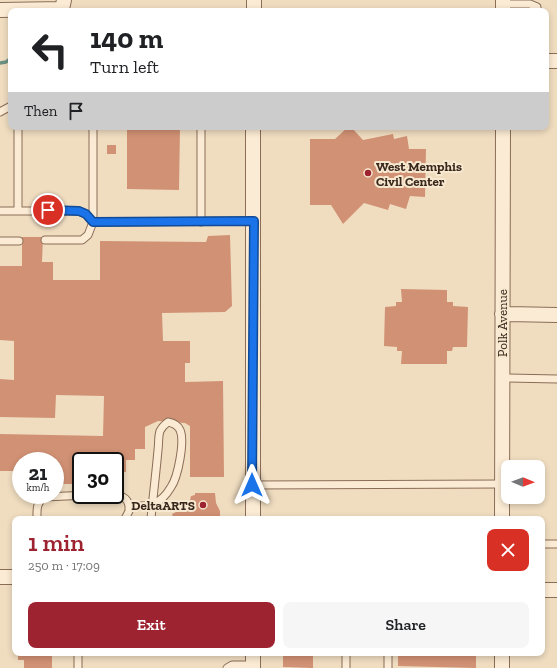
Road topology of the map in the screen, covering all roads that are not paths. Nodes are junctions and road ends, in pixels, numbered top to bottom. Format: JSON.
{"nodes":[{"id":1,"x":63,"y":4,"type":"edge"},
{"id":2,"x":503,"y":5,"type":"edge"},
{"id":3,"x":21,"y":8,"type":"edge"},
{"id":4,"x":537,"y":8,"type":"edge"},
{"id":5,"x":18,"y":130,"type":"edge"},
{"id":6,"x":93,"y":130,"type":"edge"},
{"id":7,"x":200,"y":130,"type":"edge"},
{"id":8,"x":253,"y":130,"type":"edge"},
{"id":9,"x":503,"y":130,"type":"edge"},
{"id":10,"x":0,"y":210,"type":"edge"},
{"id":11,"x":18,"y":210,"type":"junction"},
{"id":12,"x":254,"y":221,"type":"junction"},
{"id":13,"x":93,"y":222,"type":"junction"},
{"id":14,"x":201,"y":222,"type":"junction"},
{"id":15,"x":0,"y":240,"type":"edge"},
{"id":16,"x":45,"y":240,"type":"dead end"},
{"id":17,"x":19,"y":241,"type":"dead end"},
{"id":18,"x":502,"y":314,"type":"junction"},
{"id":19,"x":557,"y":315,"type":"edge"},
{"id":20,"x":502,"y":378,"type":"junction"},
{"id":21,"x":557,"y":379,"type":"edge"},
{"id":22,"x":502,"y":460,"type":"edge"},
{"id":23,"x":501,"y":484,"type":"edge"},
{"id":24,"x":252,"y":485,"type":"junction"},
{"id":25,"x":72,"y":496,"type":"edge"},
{"id":26,"x":124,"y":498,"type":"edge"},
{"id":27,"x":502,"y":504,"type":"edge"},
{"id":28,"x":152,"y":505,"type":"junction"},
{"id":29,"x":129,"y":506,"type":"junction"},
{"id":30,"x":37,"y":516,"type":"edge"},
{"id":31,"x":126,"y":516,"type":"edge"},
{"id":32,"x":151,"y":516,"type":"edge"},
{"id":33,"x":253,"y":516,"type":"edge"},
{"id":34,"x":502,"y":516,"type":"edge"},
{"id":35,"x":545,"y":544,"type":"edge"},
{"id":36,"x":557,"y":544,"type":"edge"},
{"id":37,"x":0,"y":576,"type":"edge"},
{"id":38,"x":12,"y":577,"type":"edge"},
{"id":39,"x":545,"y":590,"type":"edge"},
{"id":40,"x":557,"y":590,"type":"edge"},
{"id":41,"x":78,"y":656,"type":"edge"},
{"id":42,"x":346,"y":656,"type":"edge"},
{"id":43,"x":388,"y":656,"type":"edge"},
{"id":44,"x":502,"y":656,"type":"edge"},
{"id":45,"x":253,"y":662,"type":"edge"},
{"id":46,"x":78,"y":668,"type":"edge"},
{"id":47,"x":227,"y":668,"type":"edge"},
{"id":48,"x":346,"y":668,"type":"edge"},
{"id":49,"x":388,"y":668,"type":"edge"},
{"id":50,"x":502,"y":668,"type":"edge"}],
"edges":[{"from":1,"to":3,"type":"street"},
{"from":2,"to":4,"type":"lane"},
{"from":5,"to":11,"type":"lane"},
{"from":6,"to":13,"type":"lane"},
{"from":7,"to":14,"type":"lane"},
{"from":8,"to":12,"type":"street"},
{"from":9,"to":18,"type":"street","name":"Polk Avenue"},
{"from":10,"to":11,"type":"lane"},
{"from":11,"to":13,"type":"lane"},
{"from":12,"to":14,"type":"lane"},
{"from":12,"to":24,"type":"street"},
{"from":13,"to":14,"type":"lane"},
{"from":13,"to":16,"type":"lane"},
{"from":15,"to":17,"type":"lane"},
{"from":18,"to":19,"type":"street"},
{"from":18,"to":20,"type":"street","name":"Polk Avenue"},
{"from":20,"to":21,"type":"lane"},
{"from":20,"to":22,"type":"street","name":"Polk Avenue"},
{"from":23,"to":24,"type":"lane"},
{"from":24,"to":33,"type":"street"},
{"from":25,"to":30,"type":"lane"},
{"from":26,"to":29,"type":"lane"},
{"from":27,"to":34,"type":"street","name":"Polk Avenue"},
{"from":28,"to":28,"type":"lane"},
{"from":28,"to":29,"type":"lane"},
{"from":28,"to":32,"type":"lane"},
{"from":29,"to":31,"type":"lane"},
{"from":35,"to":36,"type":"lane"},
{"from":37,"to":38,"type":"street"},
{"from":39,"to":40,"type":"street"},
{"from":41,"to":46,"type":"lane"},
{"from":42,"to":48,"type":"lane"},
{"from":43,"to":49,"type":"lane"},
{"from":44,"to":50,"type":"street"},
{"from":45,"to":47,"type":"lane"}]}
